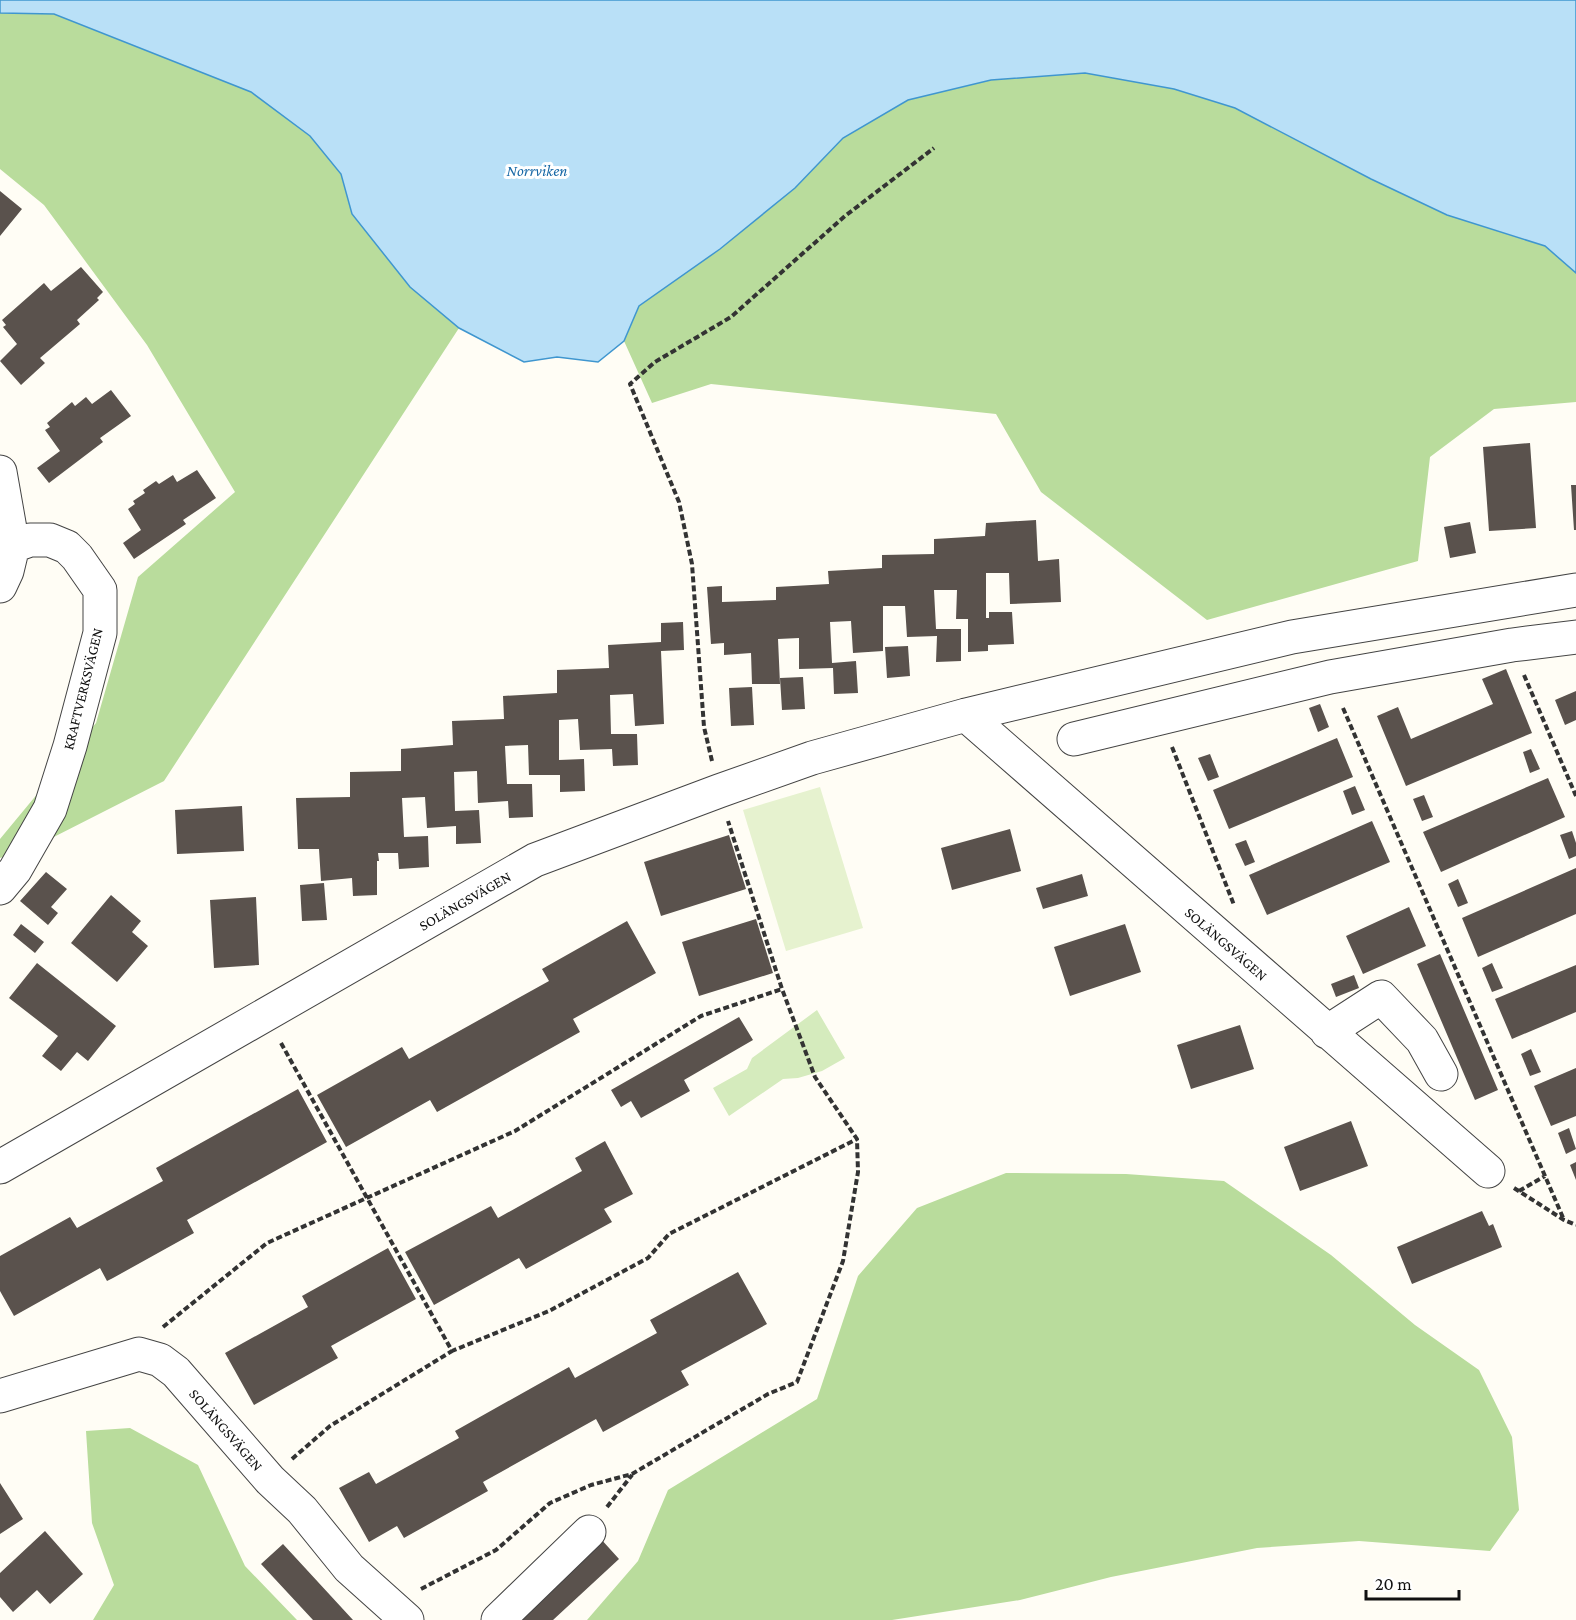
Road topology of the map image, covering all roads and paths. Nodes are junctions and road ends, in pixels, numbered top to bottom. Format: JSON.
{"nodes":[{"id":1,"x":934,"y":148,"type":"dead end"},
{"id":2,"x":0,"y":472,"type":"edge"},
{"id":3,"x":13,"y":546,"type":"junction"},
{"id":4,"x":0,"y":586,"type":"edge"},
{"id":5,"x":1576,"y":590,"type":"edge"},
{"id":6,"x":1495,"y":603,"type":"junction"},
{"id":7,"x":1315,"y":633,"type":"junction"},
{"id":8,"x":1576,"y":637,"type":"edge"},
{"id":9,"x":1512,"y":645,"type":"junction"},
{"id":10,"x":1330,"y":677,"type":"junction"},
{"id":11,"x":966,"y":715,"type":"junction"},
{"id":12,"x":1160,"y":718,"type":"junction"},
{"id":13,"x":1074,"y":739,"type":"dead end"},
{"id":14,"x":719,"y":792,"type":"junction"},
{"id":15,"x":1576,"y":796,"type":"edge"},
{"id":16,"x":0,"y":888,"type":"edge"},
{"id":17,"x":1218,"y":937,"type":"junction"},
{"id":18,"x":782,"y":989,"type":"junction"},
{"id":19,"x":265,"y":1015,"type":"junction"},
{"id":20,"x":1327,"y":1032,"type":"junction"},
{"id":21,"x":1441,"y":1074,"type":"dead end"},
{"id":22,"x":857,"y":1139,"type":"junction"},
{"id":23,"x":0,"y":1167,"type":"edge"},
{"id":24,"x":1488,"y":1171,"type":"joint"},
{"id":25,"x":1545,"y":1176,"type":"junction"},
{"id":26,"x":1519,"y":1191,"type":"junction"},
{"id":27,"x":367,"y":1196,"type":"junction"},
{"id":28,"x":1564,"y":1220,"type":"junction"},
{"id":29,"x":1576,"y":1225,"type":"edge"},
{"id":30,"x":453,"y":1351,"type":"junction"},
{"id":31,"x":139,"y":1354,"type":"junction"},
{"id":32,"x":0,"y":1396,"type":"edge"},
{"id":33,"x":632,"y":1474,"type":"junction"},
{"id":34,"x":270,"y":1480,"type":"junction"},
{"id":35,"x":589,"y":1532,"type":"joint"},
{"id":36,"x":399,"y":1612,"type":"edge"},
{"id":37,"x":498,"y":1620,"type":"edge"}],
"edges":[{"from":1,"to":14,"type":"path"},
{"from":2,"to":3,"type":"street"},
{"from":3,"to":4,"type":"street"},
{"from":3,"to":16,"type":"street","name":"KRAFTVERKSVÄGEN"},
{"from":5,"to":6,"type":"street","name":"SOLÄNGSVÄGEN"},
{"from":6,"to":7,"type":"street","name":"SOLÄNGSVÄGEN"},
{"from":6,"to":9,"type":"street"},
{"from":7,"to":10,"type":"street"},
{"from":7,"to":11,"type":"street","name":"SOLÄNGSVÄGEN"},
{"from":8,"to":9,"type":"street"},
{"from":9,"to":10,"type":"street"},
{"from":9,"to":15,"type":"path"},
{"from":10,"to":12,"type":"street"},
{"from":10,"to":25,"type":"path"},
{"from":11,"to":14,"type":"street","name":"SOLÄNGSVÄGEN"},
{"from":11,"to":17,"type":"street","name":"SOLÄNGSVÄGEN"},
{"from":12,"to":13,"type":"street"},
{"from":12,"to":17,"type":"path"},
{"from":14,"to":18,"type":"path"},
{"from":14,"to":19,"type":"street","name":"SOLÄNGSVÄGEN"},
{"from":17,"to":20,"type":"street","name":"SOLÄNGSVÄGEN"},
{"from":18,"to":22,"type":"path"},
{"from":18,"to":27,"type":"path"},
{"from":19,"to":23,"type":"street","name":"SOLÄNGSVÄGEN"},
{"from":19,"to":27,"type":"path"},
{"from":20,"to":21,"type":"street"},
{"from":20,"to":24,"type":"street","name":"SOLÄNGSVÄGEN"},
{"from":22,"to":30,"type":"path"},
{"from":22,"to":33,"type":"path"},
{"from":24,"to":26,"type":"path"},
{"from":25,"to":26,"type":"path"},
{"from":25,"to":28,"type":"path"},
{"from":26,"to":28,"type":"path"},
{"from":27,"to":30,"type":"path"},
{"from":27,"to":31,"type":"path"},
{"from":28,"to":29,"type":"path"},
{"from":30,"to":34,"type":"path"},
{"from":31,"to":32,"type":"street"},
{"from":31,"to":34,"type":"street","name":"SOLÄNGSVÄGEN"},
{"from":33,"to":35,"type":"path"},
{"from":33,"to":36,"type":"path"},
{"from":34,"to":36,"type":"street","name":"SOLÄNGSVÄGEN"},
{"from":35,"to":37,"type":"street"}]}
